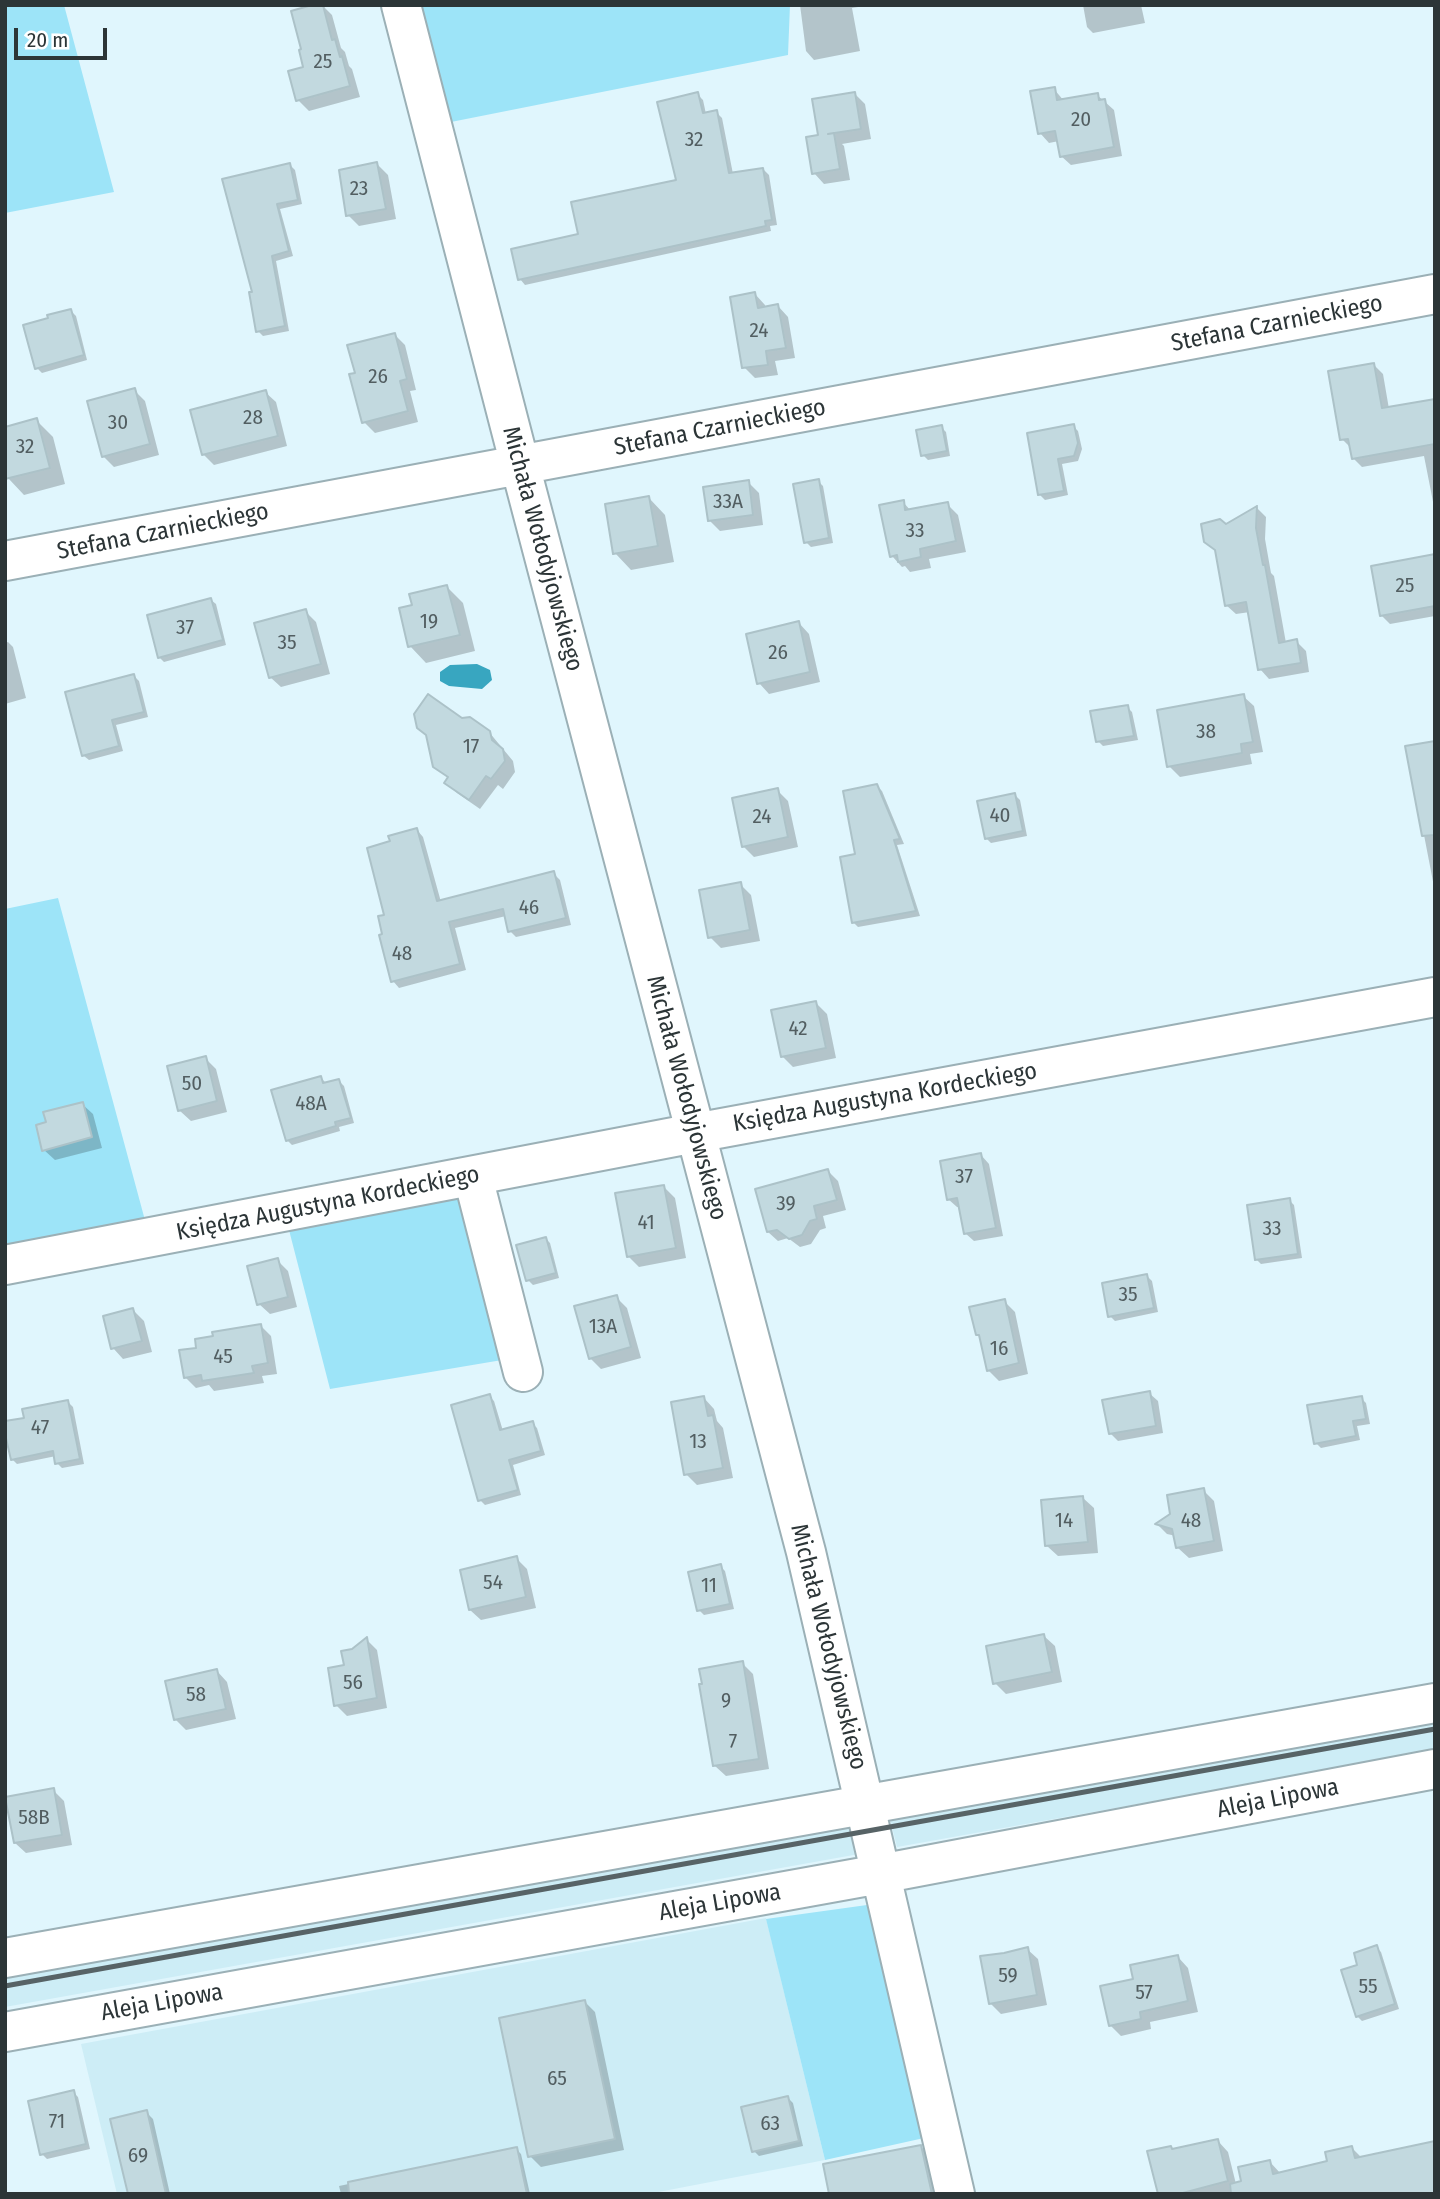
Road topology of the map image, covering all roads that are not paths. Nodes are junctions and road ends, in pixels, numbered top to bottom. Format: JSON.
{"nodes":[{"id":1,"x":401,"y":5,"type":"edge"},
{"id":2,"x":1435,"y":294,"type":"edge"},
{"id":3,"x":520,"y":465,"type":"junction"},
{"id":4,"x":5,"y":561,"type":"edge"},
{"id":5,"x":1435,"y":998,"type":"edge"},
{"id":6,"x":695,"y":1133,"type":"junction"},
{"id":7,"x":473,"y":1177,"type":"junction"},
{"id":8,"x":5,"y":1265,"type":"edge"},
{"id":9,"x":523,"y":1372,"type":"dead end"},
{"id":10,"x":1435,"y":1703,"type":"edge"},
{"id":11,"x":1435,"y":1769,"type":"edge"},
{"id":12,"x":865,"y":1803,"type":"junction"},
{"id":13,"x":880,"y":1874,"type":"junction"},
{"id":14,"x":5,"y":1958,"type":"edge"},
{"id":15,"x":5,"y":2032,"type":"edge"},
{"id":16,"x":955,"y":2194,"type":"edge"}],
"edges":[{"from":1,"to":3,"type":"street","name":"Michała Wołodyjowskiego"},
{"from":2,"to":3,"type":"street","name":"Stefana Czarnieckiego"},
{"from":3,"to":4,"type":"street","name":"Stefana Czarnieckiego"},
{"from":3,"to":6,"type":"street","name":"Michała Wołodyjowskiego"},
{"from":5,"to":6,"type":"street","name":"Księdza Augustyna Kordeckiego"},
{"from":6,"to":7,"type":"street","name":"Księdza Augustyna Kordeckiego"},
{"from":6,"to":12,"type":"street","name":"Michała Wołodyjowskiego"},
{"from":7,"to":8,"type":"street","name":"Księdza Augustyna Kordeckiego"},
{"from":7,"to":9,"type":"street"},
{"from":10,"to":12,"type":"street"},
{"from":11,"to":13,"type":"street","name":"Aleja Lipowa"},
{"from":12,"to":13,"type":"street","name":"Michała Wołodyjowskiego"},
{"from":12,"to":14,"type":"street"},
{"from":13,"to":15,"type":"street","name":"Aleja Lipowa"},
{"from":13,"to":16,"type":"street","name":"Michała Wołodyjowskiego"}]}
